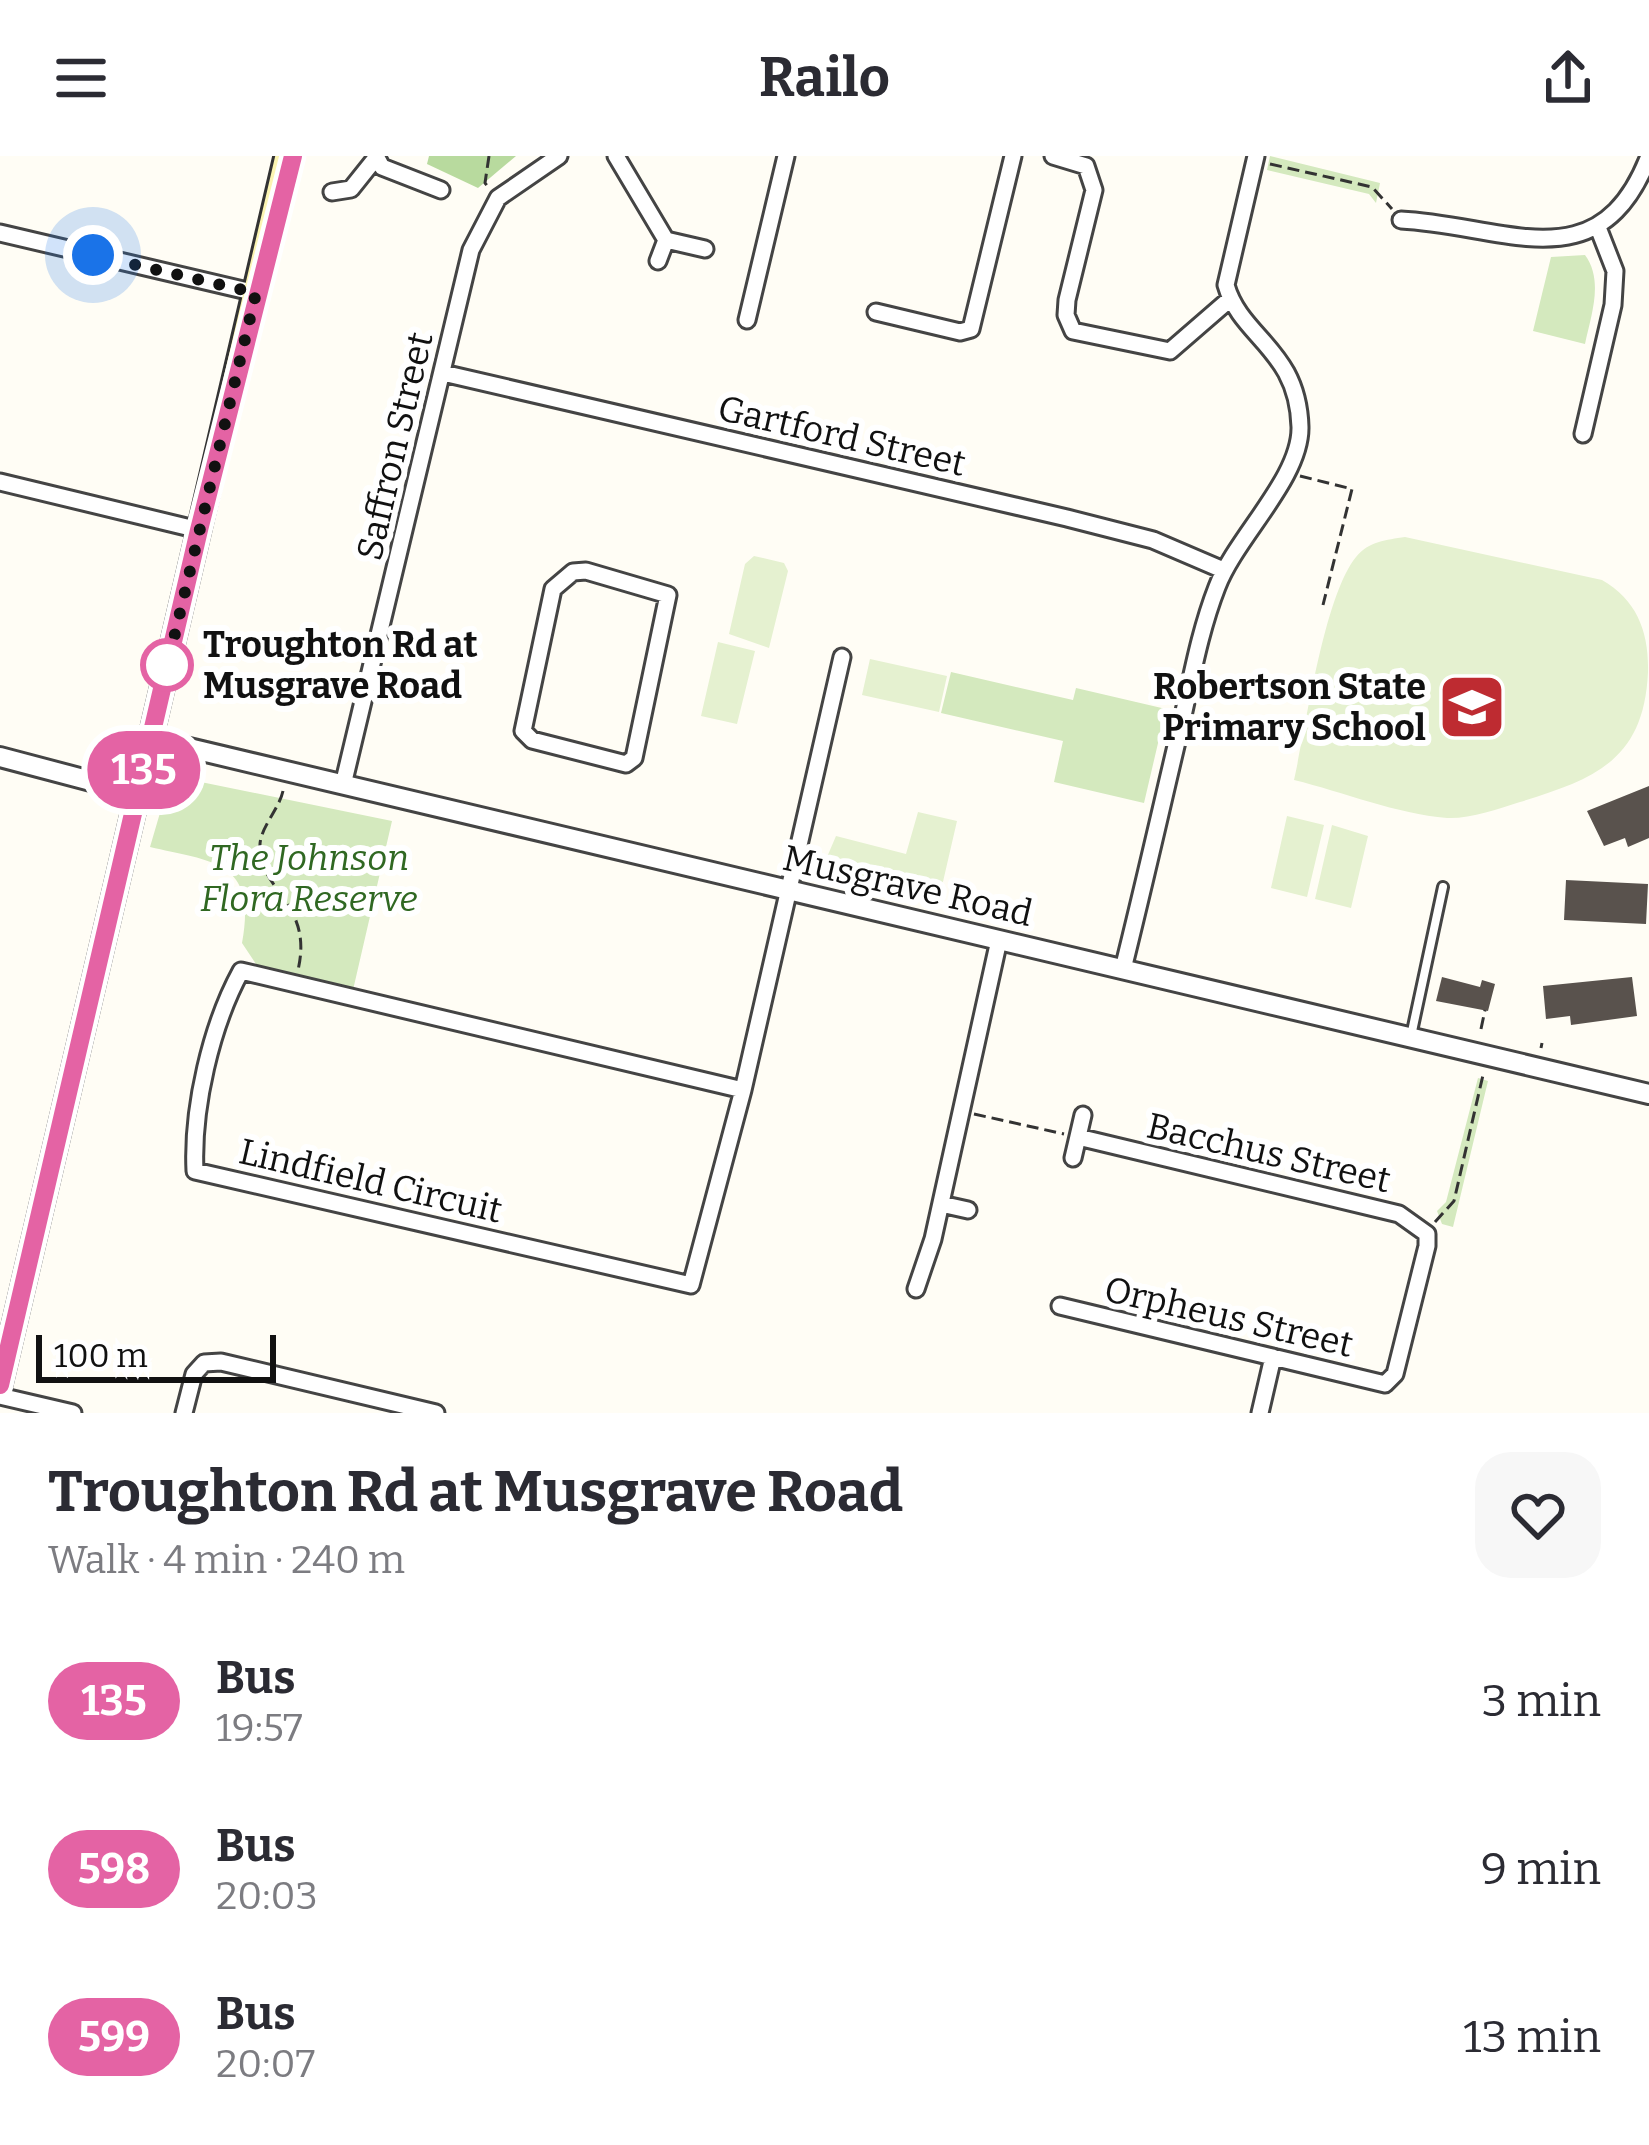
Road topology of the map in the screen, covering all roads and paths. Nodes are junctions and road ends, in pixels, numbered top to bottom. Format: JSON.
{"nodes":[{"id":1,"x":290,"y":156,"type":"edge"},
{"id":2,"x":489,"y":156,"type":"edge"},
{"id":3,"x":559,"y":156,"type":"edge"},
{"id":4,"x":616,"y":156,"type":"edge"},
{"id":5,"x":787,"y":156,"type":"edge"},
{"id":6,"x":1013,"y":156,"type":"edge"},
{"id":7,"x":1053,"y":156,"type":"edge"},
{"id":8,"x":1649,"y":156,"type":"edge"},
{"id":9,"x":375,"y":158,"type":"edge"},
{"id":10,"x":1255,"y":158,"type":"edge"},
{"id":11,"x":1090,"y":161,"type":"edge"},
{"id":12,"x":441,"y":190,"type":"dead end"},
{"id":13,"x":332,"y":192,"type":"dead end"},
{"id":14,"x":498,"y":198,"type":"junction"},
{"id":15,"x":1401,"y":220,"type":"joint"},
{"id":16,"x":1599,"y":230,"type":"junction"},
{"id":17,"x":0,"y":233,"type":"edge"},
{"id":18,"x":666,"y":240,"type":"junction"},
{"id":19,"x":705,"y":250,"type":"dead end"},
{"id":20,"x":658,"y":261,"type":"dead end"},
{"id":21,"x":256,"y":293,"type":"junction"},
{"id":22,"x":1230,"y":299,"type":"junction"},
{"id":23,"x":876,"y":312,"type":"dead end"},
{"id":24,"x":747,"y":320,"type":"dead end"},
{"id":25,"x":443,"y":373,"type":"junction"},
{"id":26,"x":1583,"y":434,"type":"dead end"},
{"id":27,"x":1286,"y":473,"type":"junction"},
{"id":28,"x":0,"y":482,"type":"edge"},
{"id":29,"x":199,"y":530,"type":"junction"},
{"id":30,"x":1223,"y":570,"type":"junction"},
{"id":31,"x":1323,"y":605,"type":"dead end"},
{"id":32,"x":842,"y":658,"type":"dead end"},
{"id":33,"x":152,"y":739,"type":"junction"},
{"id":34,"x":0,"y":757,"type":"edge"},
{"id":35,"x":626,"y":764,"type":"joint"},
{"id":36,"x":343,"y":784,"type":"junction"},
{"id":37,"x":283,"y":791,"type":"dead end"},
{"id":38,"x":140,"y":794,"type":"junction"},
{"id":39,"x":1444,"y":887,"type":"dead end"},
{"id":40,"x":789,"y":892,"type":"junction"},
{"id":41,"x":998,"y":940,"type":"junction"},
{"id":42,"x":1123,"y":969,"type":"junction"},
{"id":43,"x":295,"y":983,"type":"junction"},
{"id":44,"x":1485,"y":1010,"type":"dead end"},
{"id":45,"x":1481,"y":1029,"type":"dead end"},
{"id":46,"x":1411,"y":1037,"type":"junction"},
{"id":47,"x":1484,"y":1072,"type":"dead end"},
{"id":48,"x":743,"y":1090,"type":"junction"},
{"id":49,"x":1649,"y":1094,"type":"edge"},
{"id":50,"x":962,"y":1111,"type":"junction"},
{"id":51,"x":1083,"y":1115,"type":"dead end"},
{"id":52,"x":1078,"y":1137,"type":"junction"},
{"id":53,"x":1073,"y":1158,"type":"dead end"},
{"id":54,"x":941,"y":1204,"type":"junction"},
{"id":55,"x":968,"y":1210,"type":"dead end"},
{"id":56,"x":1427,"y":1234,"type":"junction"},
{"id":57,"x":916,"y":1289,"type":"dead end"},
{"id":58,"x":1060,"y":1306,"type":"dead end"},
{"id":59,"x":1273,"y":1357,"type":"junction"},
{"id":60,"x":1385,"y":1384,"type":"joint"},
{"id":61,"x":0,"y":1385,"type":"edge"},
{"id":62,"x":0,"y":1396,"type":"edge"},
{"id":63,"x":73,"y":1413,"type":"edge"},
{"id":64,"x":184,"y":1413,"type":"edge"},
{"id":65,"x":436,"y":1413,"type":"edge"},
{"id":66,"x":1260,"y":1413,"type":"edge"}],
"edges":[{"from":1,"to":21,"type":"main road"},
{"from":2,"to":14,"type":"path"},
{"from":3,"to":14,"type":"street","name":"Saffron Street"},
{"from":4,"to":18,"type":"street"},
{"from":5,"to":24,"type":"street"},
{"from":6,"to":23,"type":"street"},
{"from":7,"to":11,"type":"street"},
{"from":8,"to":16,"type":"street"},
{"from":9,"to":12,"type":"street"},
{"from":9,"to":13,"type":"street"},
{"from":10,"to":15,"type":"path"},
{"from":10,"to":22,"type":"street"},
{"from":11,"to":22,"type":"street"},
{"from":14,"to":25,"type":"street","name":"Saffron Street"},
{"from":15,"to":16,"type":"street"},
{"from":16,"to":26,"type":"street"},
{"from":17,"to":21,"type":"street"},
{"from":18,"to":19,"type":"street"},
{"from":18,"to":20,"type":"street"},
{"from":21,"to":29,"type":"main road"},
{"from":22,"to":27,"type":"street"},
{"from":25,"to":30,"type":"street","name":"Gartford Street"},
{"from":25,"to":36,"type":"street","name":"Saffron Street"},
{"from":27,"to":30,"type":"street"},
{"from":27,"to":31,"type":"path"},
{"from":28,"to":29,"type":"street"},
{"from":29,"to":33,"type":"main road"},
{"from":30,"to":42,"type":"street"},
{"from":32,"to":40,"type":"street","name":"Lindfield Circuit"},
{"from":33,"to":36,"type":"street","name":"Musgrave Road"},
{"from":33,"to":38,"type":"main road"},
{"from":34,"to":38,"type":"street"},
{"from":35,"to":35,"type":"street"},
{"from":36,"to":40,"type":"street","name":"Musgrave Road"},
{"from":37,"to":43,"type":"path"},
{"from":38,"to":61,"type":"main road"},
{"from":39,"to":46,"type":"lane"},
{"from":40,"to":41,"type":"street","name":"Musgrave Road"},
{"from":40,"to":48,"type":"street","name":"Lindfield Circuit"},
{"from":41,"to":42,"type":"street","name":"Musgrave Road"},
{"from":41,"to":50,"type":"street"},
{"from":42,"to":46,"type":"street","name":"Musgrave Road"},
{"from":43,"to":48,"type":"street","name":"Lindfield Circuit"},
{"from":43,"to":48,"type":"street","name":"Lindfield Circuit"},
{"from":44,"to":45,"type":"path"},
{"from":46,"to":49,"type":"street","name":"Musgrave Road"},
{"from":47,"to":56,"type":"path"},
{"from":50,"to":52,"type":"path"},
{"from":50,"to":54,"type":"street"},
{"from":51,"to":52,"type":"street"},
{"from":52,"to":53,"type":"street"},
{"from":52,"to":56,"type":"street","name":"Bacchus Street"},
{"from":54,"to":55,"type":"street"},
{"from":54,"to":57,"type":"street"},
{"from":56,"to":60,"type":"street","name":"Bacchus Street"},
{"from":58,"to":59,"type":"street","name":"Orpheus Street"},
{"from":59,"to":60,"type":"street","name":"Orpheus Street"},
{"from":59,"to":66,"type":"street"},
{"from":62,"to":63,"type":"street"},
{"from":64,"to":65,"type":"street"}]}
